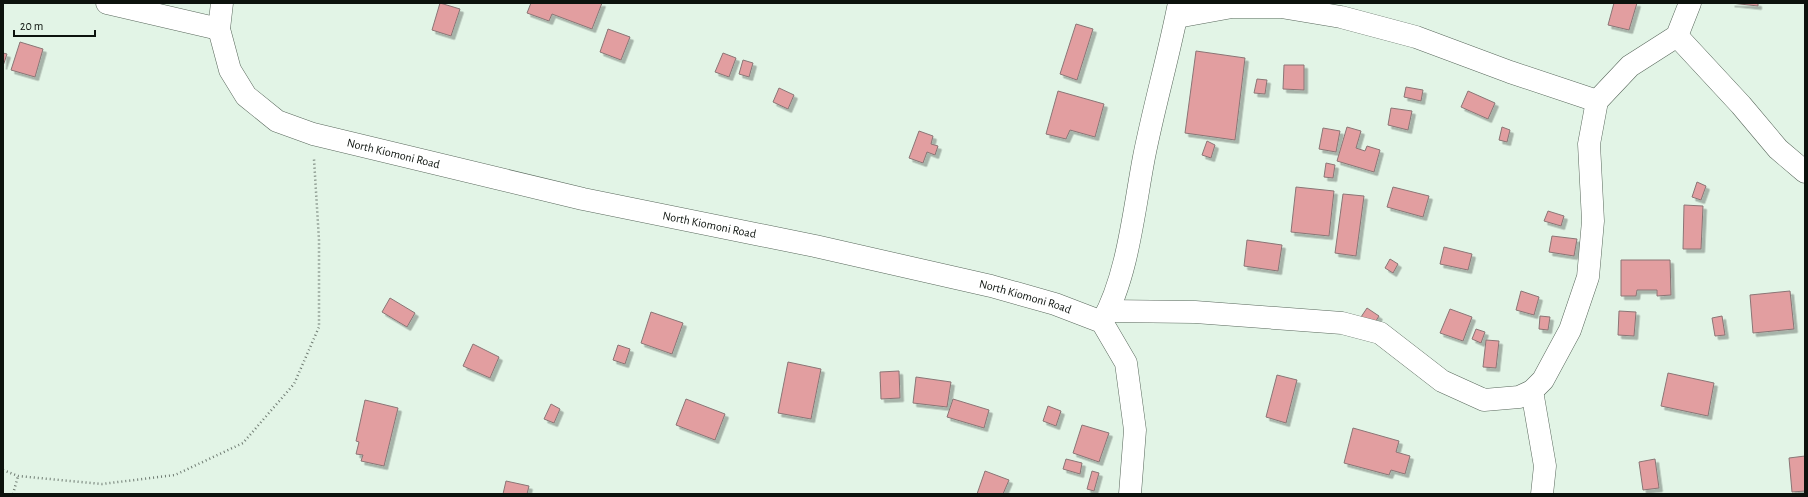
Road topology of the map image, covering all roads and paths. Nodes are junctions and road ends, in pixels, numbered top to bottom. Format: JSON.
{"nodes":[{"id":1,"x":107,"y":3,"type":"edge"},
{"id":2,"x":222,"y":3,"type":"edge"},
{"id":3,"x":1690,"y":3,"type":"edge"},
{"id":4,"x":1178,"y":10,"type":"edge"},
{"id":5,"x":219,"y":29,"type":"junction"},
{"id":6,"x":1677,"y":36,"type":"junction"},
{"id":7,"x":1597,"y":101,"type":"junction"},
{"id":8,"x":313,"y":134,"type":"junction"},
{"id":9,"x":1805,"y":172,"type":"edge"},
{"id":10,"x":1105,"y":316,"type":"junction"},
{"id":11,"x":1532,"y":391,"type":"junction"},
{"id":12,"x":3,"y":470,"type":"edge"},
{"id":13,"x":18,"y":476,"type":"junction"},
{"id":14,"x":12,"y":494,"type":"edge"},
{"id":15,"x":1130,"y":494,"type":"edge"},
{"id":16,"x":1542,"y":494,"type":"edge"}],
"edges":[{"from":1,"to":5,"type":"street"},
{"from":2,"to":5,"type":"street","name":"North Kiomoni Road"},
{"from":3,"to":6,"type":"street"},
{"from":4,"to":7,"type":"street"},
{"from":4,"to":10,"type":"street"},
{"from":5,"to":8,"type":"street","name":"North Kiomoni Road"},
{"from":6,"to":7,"type":"street"},
{"from":6,"to":9,"type":"street"},
{"from":7,"to":11,"type":"street"},
{"from":8,"to":10,"type":"street","name":"North Kiomoni Road"},
{"from":8,"to":13,"type":"path"},
{"from":10,"to":11,"type":"street"},
{"from":10,"to":15,"type":"street"},
{"from":11,"to":16,"type":"street"},
{"from":12,"to":13,"type":"path"},
{"from":13,"to":14,"type":"path"}]}
